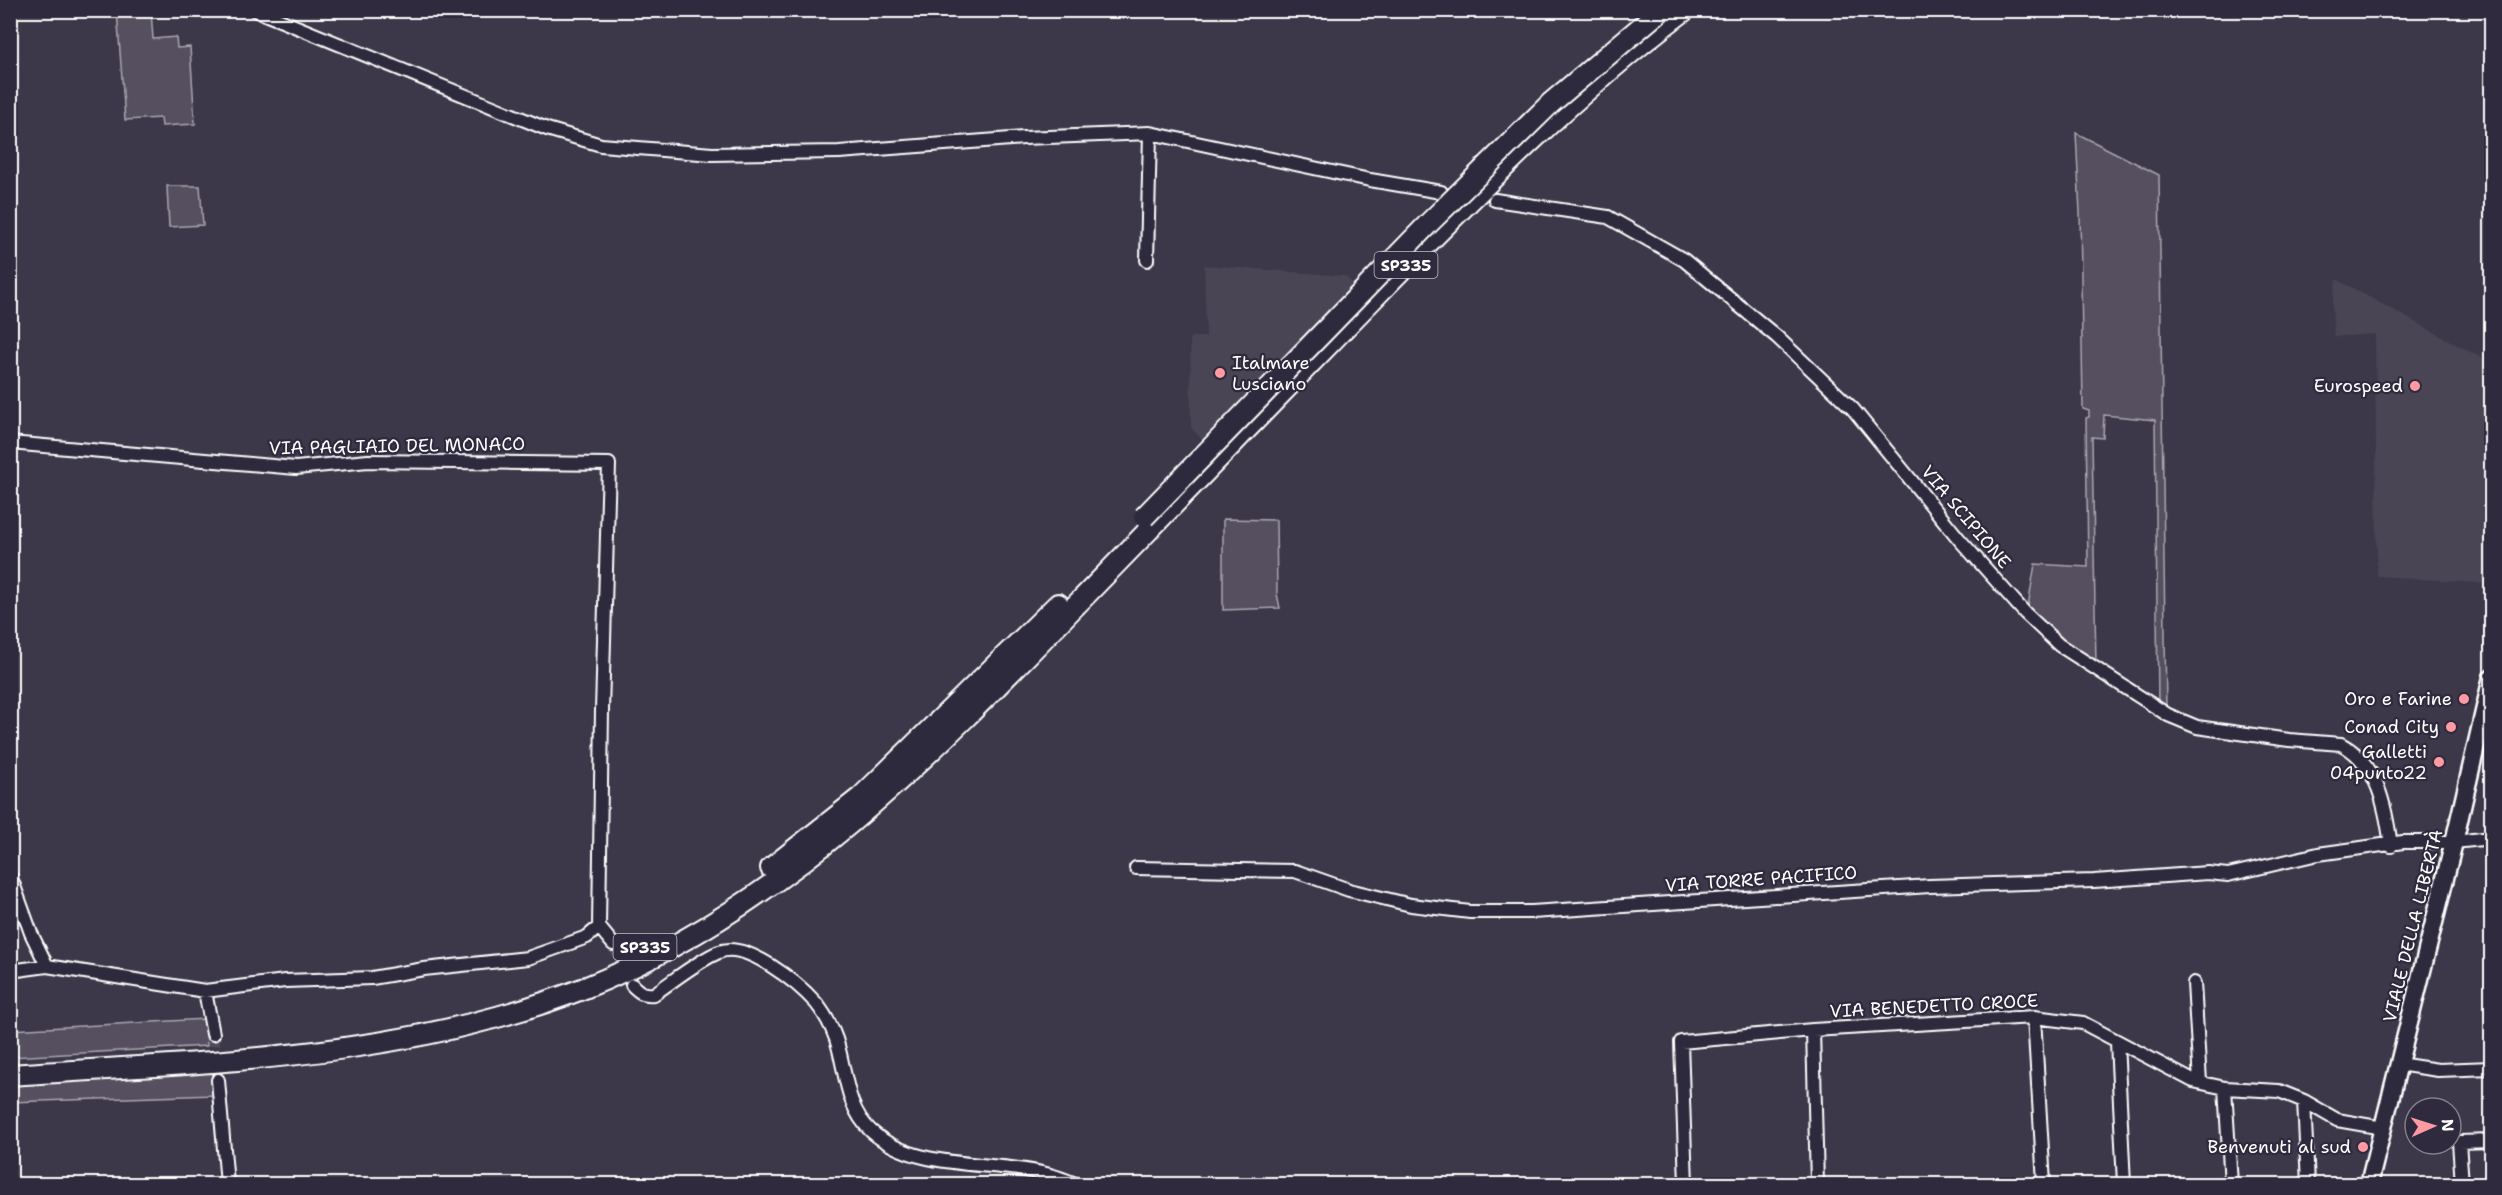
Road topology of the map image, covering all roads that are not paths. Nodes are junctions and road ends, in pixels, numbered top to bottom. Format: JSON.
{"nodes":[{"id":1,"x":255,"y":10,"type":"edge"},
{"id":2,"x":1660,"y":10,"type":"edge"},
{"id":3,"x":1685,"y":10,"type":"edge"},
{"id":4,"x":1150,"y":133,"type":"junction"},
{"id":5,"x":1441,"y":192,"type":"dead end"},
{"id":6,"x":1495,"y":200,"type":"dead end"},
{"id":7,"x":1147,"y":260,"type":"dead end"},
{"id":8,"x":10,"y":443,"type":"edge"},
{"id":9,"x":1138,"y":535,"type":"junction"},
{"id":10,"x":2492,"y":676,"type":"edge"},
{"id":11,"x":2492,"y":838,"type":"edge"},
{"id":12,"x":2454,"y":842,"type":"junction"},
{"id":13,"x":2391,"y":846,"type":"junction"},
{"id":14,"x":1136,"y":868,"type":"dead end"},
{"id":15,"x":10,"y":875,"type":"edge"},
{"id":16,"x":599,"y":927,"type":"junction"},
{"id":17,"x":613,"y":944,"type":"tunnel mouth"},
{"id":18,"x":47,"y":966,"type":"junction"},
{"id":19,"x":10,"y":971,"type":"edge"},
{"id":20,"x":2194,"y":983,"type":"dead end"},
{"id":21,"x":632,"y":985,"type":"dead end"},
{"id":22,"x":205,"y":991,"type":"junction"},
{"id":23,"x":2034,"y":1017,"type":"junction"},
{"id":24,"x":1813,"y":1030,"type":"junction"},
{"id":25,"x":213,"y":1034,"type":"tunnel mouth"},
{"id":26,"x":2117,"y":1041,"type":"junction"},
{"id":27,"x":10,"y":1063,"type":"edge"},
{"id":28,"x":2398,"y":1064,"type":"junction"},
{"id":29,"x":2492,"y":1068,"type":"edge"},
{"id":30,"x":10,"y":1075,"type":"edge"},
{"id":31,"x":218,"y":1080,"type":"tunnel mouth"},
{"id":32,"x":2200,"y":1082,"type":"junction"},
{"id":33,"x":2226,"y":1088,"type":"junction"},
{"id":34,"x":2304,"y":1101,"type":"junction"},
{"id":35,"x":2381,"y":1135,"type":"junction"},
{"id":36,"x":2492,"y":1141,"type":"edge"},
{"id":37,"x":227,"y":1185,"type":"edge"},
{"id":38,"x":1076,"y":1185,"type":"edge"},
{"id":39,"x":1686,"y":1185,"type":"edge"},
{"id":40,"x":1816,"y":1185,"type":"edge"},
{"id":41,"x":2043,"y":1185,"type":"edge"},
{"id":42,"x":2124,"y":1185,"type":"edge"},
{"id":43,"x":2231,"y":1185,"type":"edge"},
{"id":44,"x":2308,"y":1185,"type":"edge"},
{"id":45,"x":2369,"y":1185,"type":"edge"},
{"id":46,"x":2377,"y":1185,"type":"edge"},
{"id":47,"x":2462,"y":1185,"type":"edge"}],
"edges":[{"from":1,"to":4,"type":"street"},
{"from":2,"to":9,"type":"highway","number":"SP335","bridge":true},
{"from":3,"to":9,"type":"highway","number":"SP335"},
{"from":4,"to":5,"type":"street"},
{"from":4,"to":7,"type":"street"},
{"from":6,"to":13,"type":"street","name":"VIA SCIPIONE"},
{"from":8,"to":16,"type":"street","name":"VIA PAGLIAIO DEL MONACO"},
{"from":9,"to":27,"type":"highway","number":"SP335"},
{"from":9,"to":30,"type":"highway","number":"SP335"},
{"from":10,"to":12,"type":"main road","name":"VIALE DELLA LIBERTÀ"},
{"from":11,"to":12,"type":"street"},
{"from":12,"to":13,"type":"street","name":"VIA TORRE PACIFICO"},
{"from":12,"to":28,"type":"main road","name":"VIALE DELLA LIBERTÀ"},
{"from":13,"to":14,"type":"street","name":"VIA TORRE PACIFICO"},
{"from":15,"to":18,"type":"street"},
{"from":16,"to":17,"type":"street"},
{"from":16,"to":22,"type":"street"},
{"from":18,"to":19,"type":"street"},
{"from":18,"to":22,"type":"street"},
{"from":20,"to":32,"type":"street"},
{"from":21,"to":38,"type":"street"},
{"from":22,"to":25,"type":"street"},
{"from":23,"to":24,"type":"street","name":"VIA BENEDETTO CROCE"},
{"from":23,"to":26,"type":"street","name":"VIA BENEDETTO CROCE"},
{"from":23,"to":41,"type":"street"},
{"from":24,"to":39,"type":"street","name":"VIA BENEDETTO CROCE"},
{"from":24,"to":40,"type":"street"},
{"from":26,"to":32,"type":"street","name":"VIA BENEDETTO CROCE"},
{"from":26,"to":42,"type":"street"},
{"from":28,"to":29,"type":"street"},
{"from":28,"to":35,"type":"main road","name":"VIALE DELLA LIBERTÀ"},
{"from":31,"to":37,"type":"street"},
{"from":32,"to":33,"type":"street","name":"VIA BENEDETTO CROCE"},
{"from":33,"to":34,"type":"street","name":"VIA BENEDETTO CROCE"},
{"from":33,"to":43,"type":"street"},
{"from":34,"to":35,"type":"street","name":"VIA BENEDETTO CROCE"},
{"from":34,"to":44,"type":"street"},
{"from":35,"to":45,"type":"main road","name":"VIALE DELLA LIBERTÀ"},
{"from":35,"to":46,"type":"street"},
{"from":36,"to":47,"type":"street"}]}
